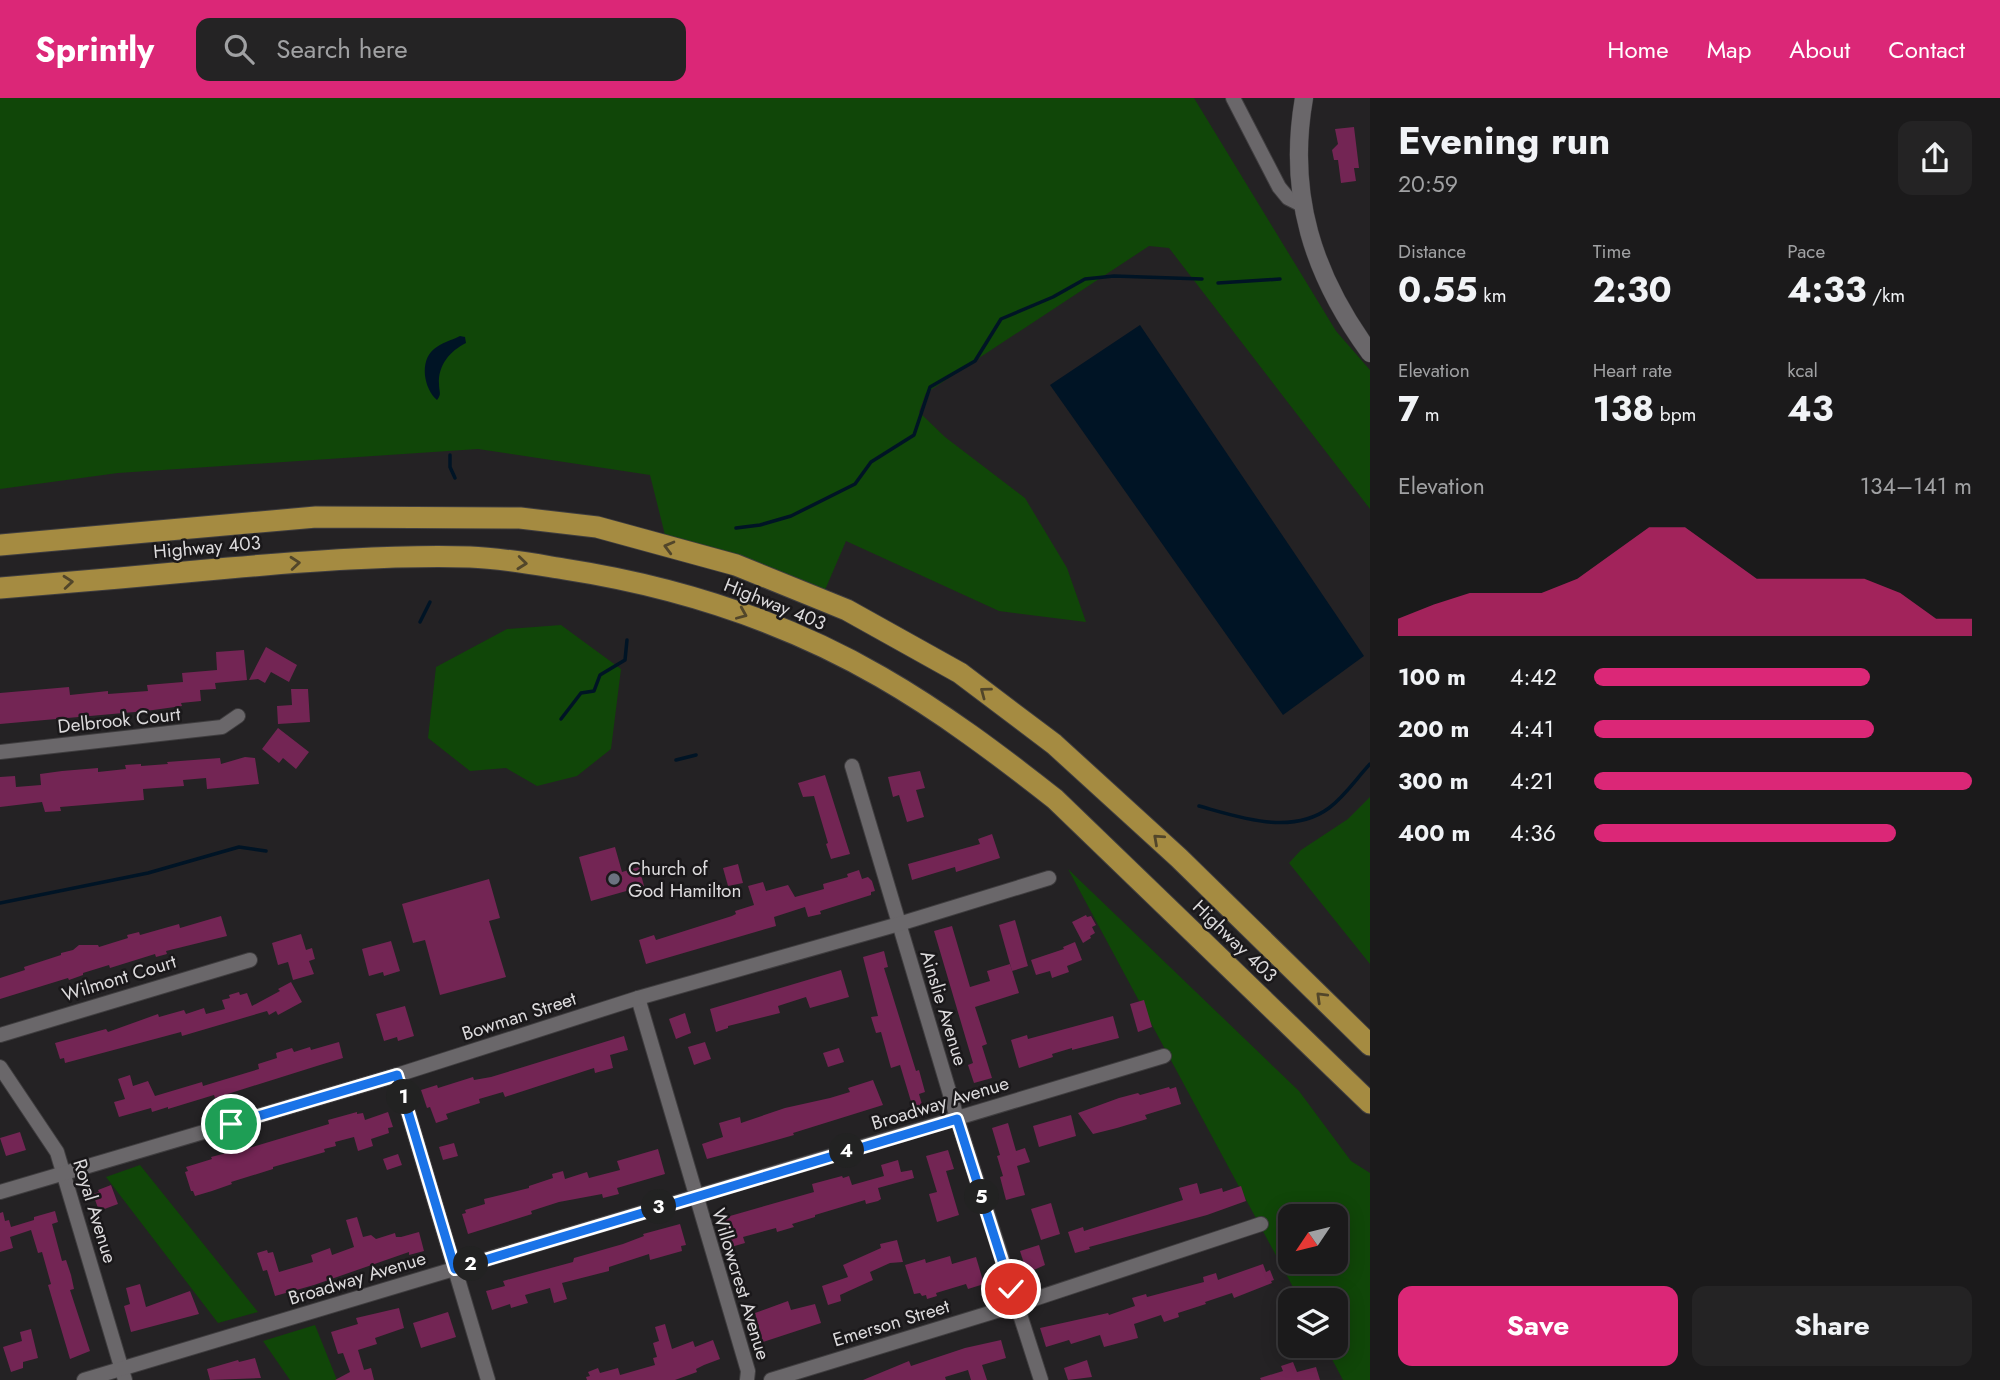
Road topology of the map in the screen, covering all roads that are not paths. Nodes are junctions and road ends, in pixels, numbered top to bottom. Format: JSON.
{"nodes":[{"id":1,"x":1233,"y":98,"type":"edge"},
{"id":2,"x":1304,"y":98,"type":"edge"},
{"id":3,"x":1302,"y":205,"type":"junction"},
{"id":4,"x":1370,"y":353,"type":"edge"},
{"id":5,"x":0,"y":544,"type":"edge"},
{"id":6,"x":0,"y":588,"type":"edge"},
{"id":7,"x":238,"y":716,"type":"dead end"},
{"id":8,"x":0,"y":752,"type":"edge"},
{"id":9,"x":852,"y":765,"type":"dead end"},
{"id":10,"x":1049,"y":878,"type":"dead end"},
{"id":11,"x":899,"y":924,"type":"junction"},
{"id":12,"x":250,"y":960,"type":"dead end"},
{"id":13,"x":638,"y":998,"type":"junction"},
{"id":14,"x":0,"y":1035,"type":"edge"},
{"id":15,"x":1370,"y":1045,"type":"edge"},
{"id":16,"x":1164,"y":1056,"type":"dead end"},
{"id":17,"x":0,"y":1067,"type":"edge"},
{"id":18,"x":397,"y":1075,"type":"junction"},
{"id":19,"x":1370,"y":1103,"type":"edge"},
{"id":20,"x":957,"y":1119,"type":"junction"},
{"id":21,"x":64,"y":1173,"type":"junction"},
{"id":22,"x":0,"y":1192,"type":"edge"},
{"id":23,"x":695,"y":1197,"type":"junction"},
{"id":24,"x":1261,"y":1224,"type":"dead end"},
{"id":25,"x":455,"y":1269,"type":"junction"},
{"id":26,"x":1016,"y":1305,"type":"junction"},
{"id":27,"x":124,"y":1374,"type":"edge"},
{"id":28,"x":84,"y":1380,"type":"edge"},
{"id":29,"x":488,"y":1380,"type":"edge"},
{"id":30,"x":747,"y":1380,"type":"edge"},
{"id":31,"x":771,"y":1380,"type":"edge"},
{"id":32,"x":1041,"y":1380,"type":"edge"}],
"edges":[{"from":1,"to":3,"type":"street"},
{"from":2,"to":3,"type":"street"},
{"from":3,"to":4,"type":"street"},
{"from":15,"to":5,"type":"highway","name":"Highway 403","one_way":true},
{"from":6,"to":19,"type":"highway","name":"Highway 403","one_way":true},
{"from":7,"to":8,"type":"street","name":"Delbrook Court"},
{"from":9,"to":11,"type":"street","name":"Ainslie Avenue"},
{"from":10,"to":11,"type":"street","name":"Bowman Street"},
{"from":11,"to":13,"type":"street","name":"Bowman Street"},
{"from":11,"to":20,"type":"street","name":"Ainslie Avenue"},
{"from":12,"to":14,"type":"street","name":"Wilmont Court"},
{"from":13,"to":18,"type":"street","name":"Bowman Street"},
{"from":13,"to":23,"type":"street","name":"Willowcrest Avenue"},
{"from":16,"to":20,"type":"street","name":"Broadway Avenue"},
{"from":17,"to":21,"type":"street","name":"Royal Avenue"},
{"from":18,"to":21,"type":"street","name":"Bowman Street"},
{"from":18,"to":25,"type":"street"},
{"from":20,"to":23,"type":"street","name":"Broadway Avenue"},
{"from":20,"to":26,"type":"street","name":"Ainslie Avenue"},
{"from":21,"to":22,"type":"street","name":"Bowman Street"},
{"from":21,"to":27,"type":"street","name":"Royal Avenue"},
{"from":23,"to":25,"type":"street","name":"Broadway Avenue"},
{"from":23,"to":30,"type":"street","name":"Willowcrest Avenue"},
{"from":24,"to":26,"type":"street","name":"Emerson Street"},
{"from":25,"to":27,"type":"street","name":"Broadway Avenue"},
{"from":25,"to":29,"type":"street"},
{"from":26,"to":31,"type":"street","name":"Emerson Street"},
{"from":26,"to":32,"type":"street","name":"Ainslie Avenue"},
{"from":27,"to":28,"type":"street","name":"Broadway Avenue"}]}
